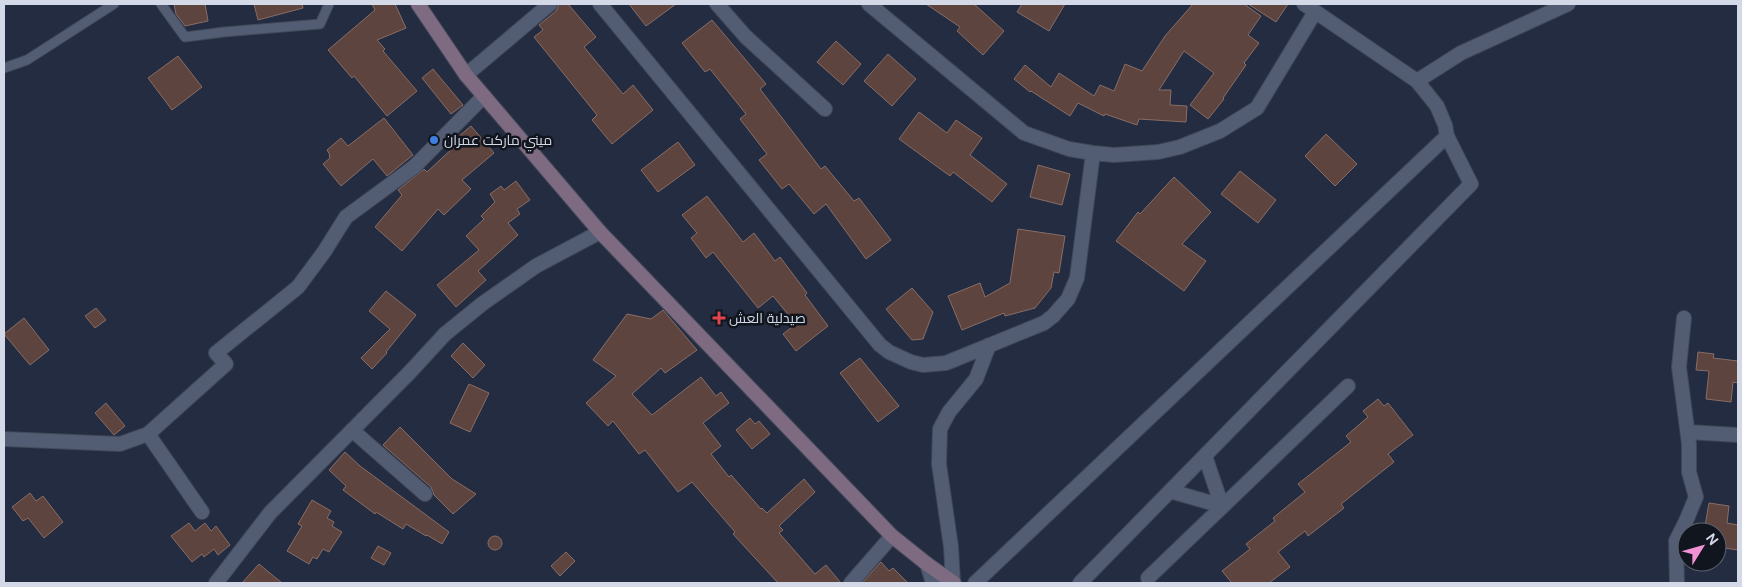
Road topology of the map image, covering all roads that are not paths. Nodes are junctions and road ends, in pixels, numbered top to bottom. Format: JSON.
{"nodes":[{"id":1,"x":114,"y":4,"type":"edge"},
{"id":2,"x":161,"y":4,"type":"edge"},
{"id":3,"x":329,"y":4,"type":"edge"},
{"id":4,"x":418,"y":4,"type":"edge"},
{"id":5,"x":550,"y":4,"type":"edge"},
{"id":6,"x":600,"y":4,"type":"edge"},
{"id":7,"x":717,"y":4,"type":"edge"},
{"id":8,"x":869,"y":4,"type":"edge"},
{"id":9,"x":1568,"y":4,"type":"edge"},
{"id":10,"x":1310,"y":8,"type":"edge"},
{"id":11,"x":4,"y":68,"type":"edge"},
{"id":12,"x":466,"y":75,"type":"junction"},
{"id":13,"x":1416,"y":82,"type":"junction"},
{"id":14,"x":484,"y":96,"type":"junction"},
{"id":15,"x":825,"y":109,"type":"dead end"},
{"id":16,"x":1447,"y":136,"type":"junction"},
{"id":17,"x":1093,"y":153,"type":"junction"},
{"id":18,"x":600,"y":232,"type":"junction"},
{"id":19,"x":1684,"y":318,"type":"dead end"},
{"id":20,"x":989,"y":346,"type":"junction"},
{"id":21,"x":1348,"y":386,"type":"dead end"},
{"id":22,"x":352,"y":430,"type":"junction"},
{"id":23,"x":1688,"y":432,"type":"junction"},
{"id":24,"x":148,"y":434,"type":"junction"},
{"id":25,"x":1738,"y":435,"type":"edge"},
{"id":26,"x":4,"y":439,"type":"edge"},
{"id":27,"x":1205,"y":456,"type":"junction"},
{"id":28,"x":1170,"y":491,"type":"junction"},
{"id":29,"x":425,"y":494,"type":"dead end"},
{"id":30,"x":1222,"y":506,"type":"junction"},
{"id":31,"x":202,"y":512,"type":"dead end"},
{"id":32,"x":892,"y":536,"type":"junction"},
{"id":33,"x":927,"y":564,"type":"junction"},
{"id":34,"x":1148,"y":578,"type":"dead end"},
{"id":35,"x":216,"y":583,"type":"edge"},
{"id":36,"x":851,"y":583,"type":"edge"},
{"id":37,"x":933,"y":583,"type":"edge"},
{"id":38,"x":954,"y":583,"type":"edge"},
{"id":39,"x":975,"y":583,"type":"edge"},
{"id":40,"x":1080,"y":583,"type":"edge"},
{"id":41,"x":1677,"y":583,"type":"edge"}],
"edges":[{"from":1,"to":11,"type":"lane"},
{"from":2,"to":3,"type":"lane"},
{"from":4,"to":12,"type":"main road"},
{"from":5,"to":12,"type":"street"},
{"from":6,"to":20,"type":"street"},
{"from":7,"to":15,"type":"street"},
{"from":8,"to":17,"type":"street"},
{"from":9,"to":13,"type":"street"},
{"from":10,"to":13,"type":"street"},
{"from":10,"to":17,"type":"street"},
{"from":12,"to":14,"type":"main road"},
{"from":13,"to":16,"type":"street"},
{"from":14,"to":18,"type":"main road"},
{"from":14,"to":24,"type":"street"},
{"from":16,"to":27,"type":"street"},
{"from":16,"to":39,"type":"street"},
{"from":17,"to":20,"type":"street"},
{"from":18,"to":22,"type":"street"},
{"from":18,"to":32,"type":"main road"},
{"from":19,"to":23,"type":"street"},
{"from":20,"to":38,"type":"street"},
{"from":21,"to":30,"type":"street"},
{"from":22,"to":29,"type":"street"},
{"from":22,"to":35,"type":"street"},
{"from":23,"to":25,"type":"street"},
{"from":23,"to":41,"type":"street"},
{"from":24,"to":26,"type":"street"},
{"from":24,"to":31,"type":"street"},
{"from":27,"to":28,"type":"street"},
{"from":27,"to":30,"type":"street"},
{"from":28,"to":30,"type":"street"},
{"from":28,"to":40,"type":"street"},
{"from":30,"to":34,"type":"street"},
{"from":32,"to":33,"type":"main road"},
{"from":32,"to":36,"type":"street"},
{"from":33,"to":37,"type":"street"},
{"from":33,"to":38,"type":"main road"}]}
